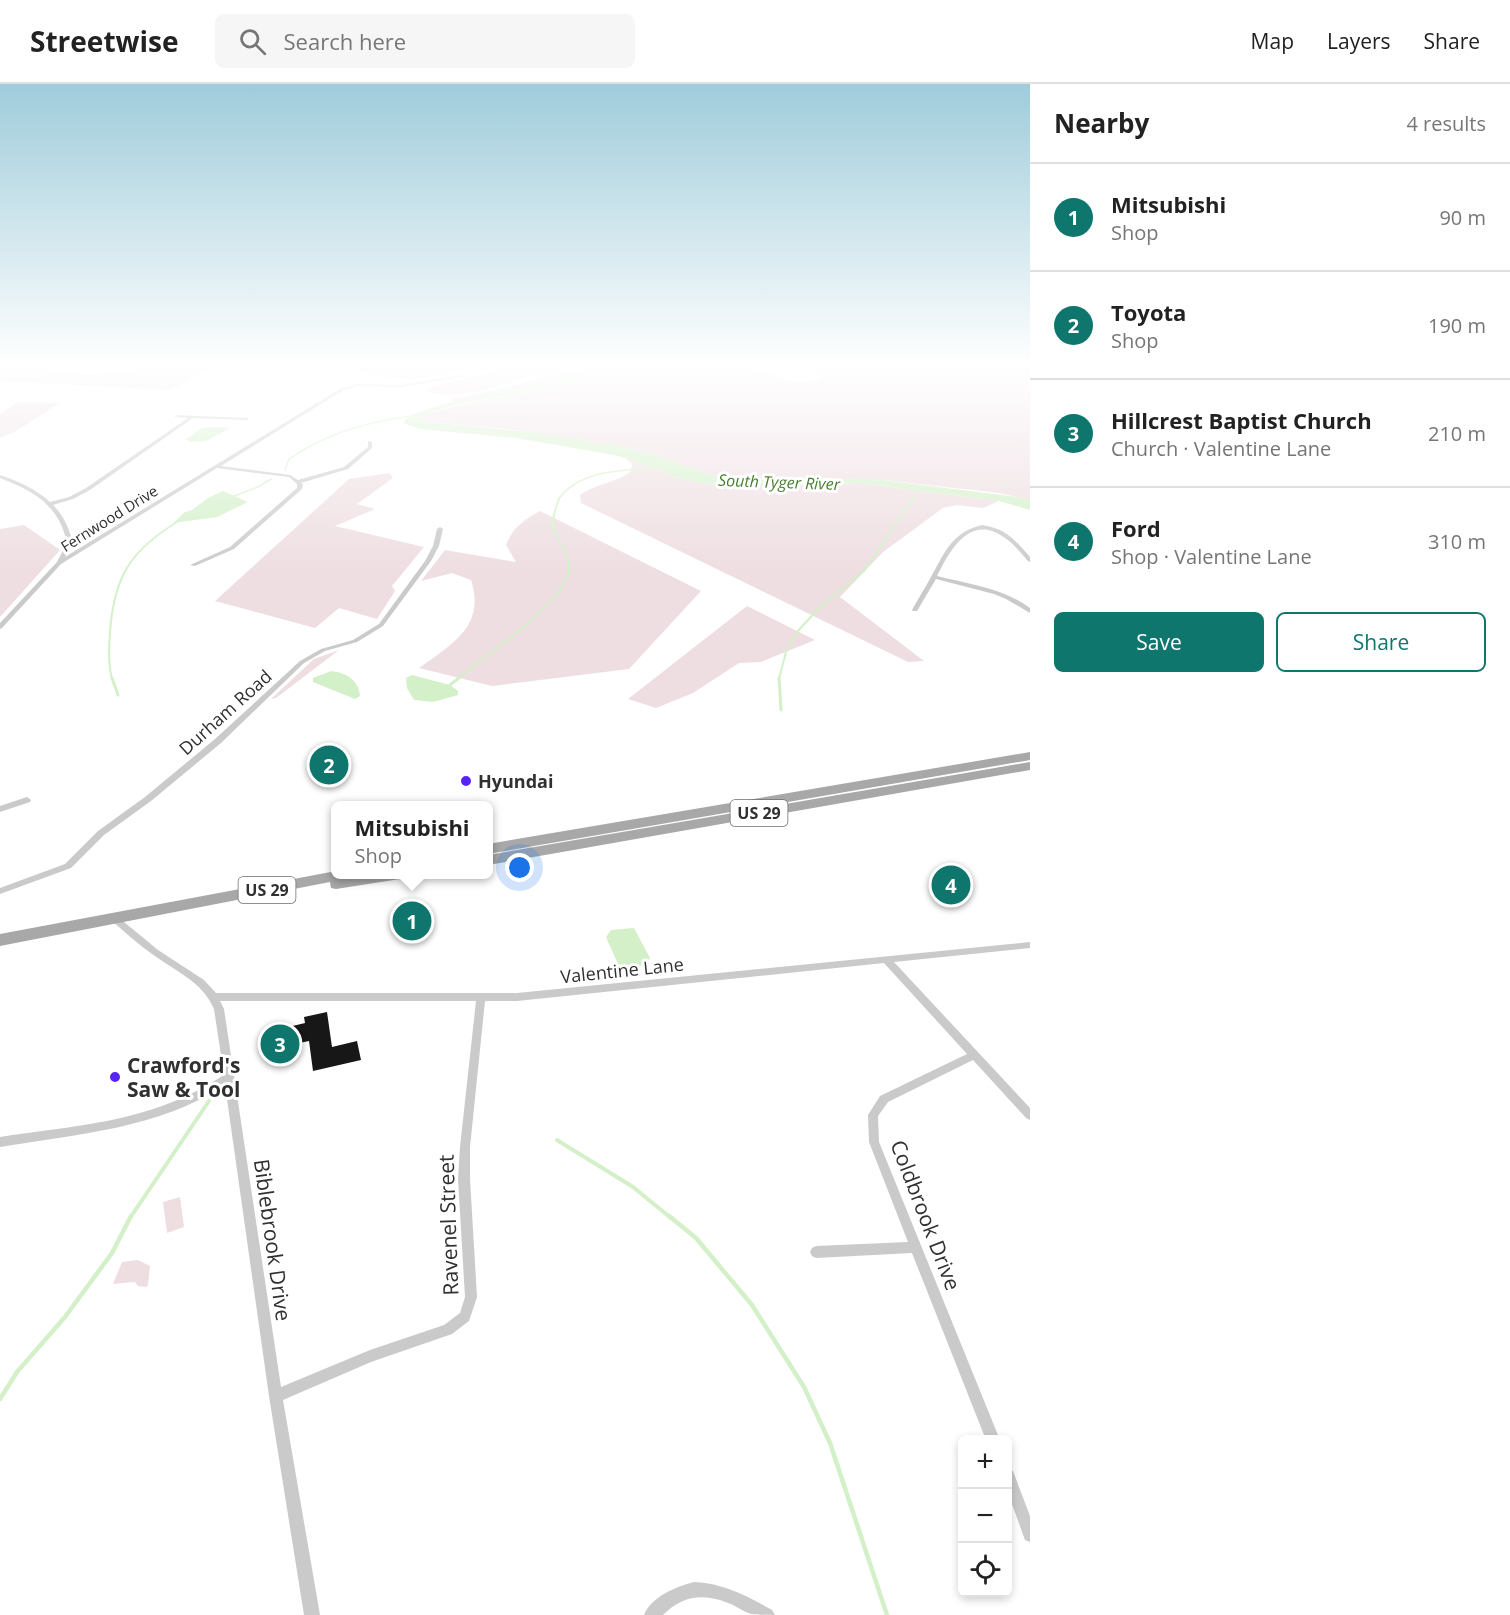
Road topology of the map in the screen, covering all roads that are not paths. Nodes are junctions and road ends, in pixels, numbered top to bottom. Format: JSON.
{"nodes":[{"id":1,"x":167,"y":434,"type":"edge"},
{"id":2,"x":270,"y":434,"type":"edge"},
{"id":3,"x":370,"y":442,"type":"dead end"},
{"id":4,"x":217,"y":467,"type":"junction"},
{"id":5,"x":0,"y":476,"type":"edge"},
{"id":6,"x":298,"y":482,"type":"junction"},
{"id":7,"x":49,"y":504,"type":"junction"},
{"id":8,"x":440,"y":529,"type":"dead end"},
{"id":9,"x":1030,"y":560,"type":"edge"},
{"id":10,"x":59,"y":563,"type":"junction"},
{"id":11,"x":193,"y":565,"type":"dead end"},
{"id":12,"x":934,"y":576,"type":"junction"},
{"id":13,"x":915,"y":610,"type":"dead end"},
{"id":14,"x":1030,"y":611,"type":"edge"},
{"id":15,"x":0,"y":627,"type":"edge"},
{"id":16,"x":1030,"y":756,"type":"edge"},
{"id":17,"x":1030,"y":766,"type":"edge"},
{"id":18,"x":27,"y":800,"type":"dead end"},
{"id":19,"x":0,"y":809,"type":"edge"},
{"id":20,"x":696,"y":819,"type":"junction"},
{"id":21,"x":551,"y":844,"type":"junction"},
{"id":22,"x":493,"y":849,"type":"edge"},
{"id":23,"x":493,"y":859,"type":"edge"},
{"id":24,"x":331,"y":877,"type":"edge"},
{"id":25,"x":367,"y":879,"type":"edge"},
{"id":26,"x":0,"y":891,"type":"edge"},
{"id":27,"x":186,"y":906,"type":"junction"},
{"id":28,"x":115,"y":919,"type":"junction"},
{"id":29,"x":0,"y":940,"type":"edge"},
{"id":30,"x":1030,"y":945,"type":"edge"},
{"id":31,"x":886,"y":960,"type":"junction"},
{"id":32,"x":216,"y":997,"type":"junction"},
{"id":33,"x":481,"y":998,"type":"junction"},
{"id":34,"x":974,"y":1055,"type":"junction"},
{"id":35,"x":229,"y":1077,"type":"junction"},
{"id":36,"x":1030,"y":1115,"type":"edge"},
{"id":37,"x":0,"y":1142,"type":"edge"},
{"id":38,"x":916,"y":1247,"type":"junction"},
{"id":39,"x":816,"y":1252,"type":"dead end"},
{"id":40,"x":276,"y":1396,"type":"junction"},
{"id":41,"x":991,"y":1435,"type":"edge"},
{"id":42,"x":1012,"y":1487,"type":"edge"},
{"id":43,"x":1030,"y":1535,"type":"edge"},
{"id":44,"x":312,"y":1615,"type":"edge"},
{"id":45,"x":652,"y":1615,"type":"edge"},
{"id":46,"x":767,"y":1615,"type":"edge"}],
"edges":[{"from":1,"to":7,"type":"street"},
{"from":2,"to":4,"type":"street","name":"Fernwood Drive"},
{"from":3,"to":6,"type":"street"},
{"from":4,"to":6,"type":"street"},
{"from":4,"to":10,"type":"street","name":"Fernwood Drive"},
{"from":5,"to":7,"type":"street"},
{"from":6,"to":11,"type":"street"},
{"from":7,"to":10,"type":"street"},
{"from":8,"to":26,"type":"street","name":"Durham Road"},
{"from":9,"to":12,"type":"street"},
{"from":10,"to":15,"type":"street"},
{"from":12,"to":13,"type":"street"},
{"from":12,"to":14,"type":"street"},
{"from":16,"to":20,"type":"main road","number":"US 29"},
{"from":17,"to":20,"type":"main road","number":"US 29"},
{"from":18,"to":19,"type":"street"},
{"from":20,"to":21,"type":"main road","number":"US 29"},
{"from":21,"to":22,"type":"main road","number":"US 29"},
{"from":21,"to":23,"type":"main road","number":"US 29"},
{"from":24,"to":27,"type":"main road","number":"US 29"},
{"from":25,"to":27,"type":"main road","number":"US 29"},
{"from":27,"to":28,"type":"main road","number":"US 29"},
{"from":28,"to":29,"type":"main road","number":"US 29"},
{"from":28,"to":32,"type":"street"},
{"from":30,"to":31,"type":"street","name":"Valentine Lane"},
{"from":31,"to":33,"type":"street","name":"Valentine Lane"},
{"from":31,"to":34,"type":"street"},
{"from":32,"to":33,"type":"street","name":"Valentine Lane"},
{"from":32,"to":35,"type":"street","name":"Biblebrook Drive"},
{"from":33,"to":40,"type":"street","name":"Ravenel Street"},
{"from":34,"to":36,"type":"street"},
{"from":34,"to":38,"type":"street","name":"Coldbrook Drive"},
{"from":35,"to":37,"type":"street"},
{"from":35,"to":40,"type":"street","name":"Biblebrook Drive"},
{"from":38,"to":39,"type":"street"},
{"from":38,"to":41,"type":"street","name":"Coldbrook Drive"},
{"from":40,"to":44,"type":"street","name":"Biblebrook Drive"},
{"from":42,"to":43,"type":"street"},
{"from":45,"to":46,"type":"street"}]}
